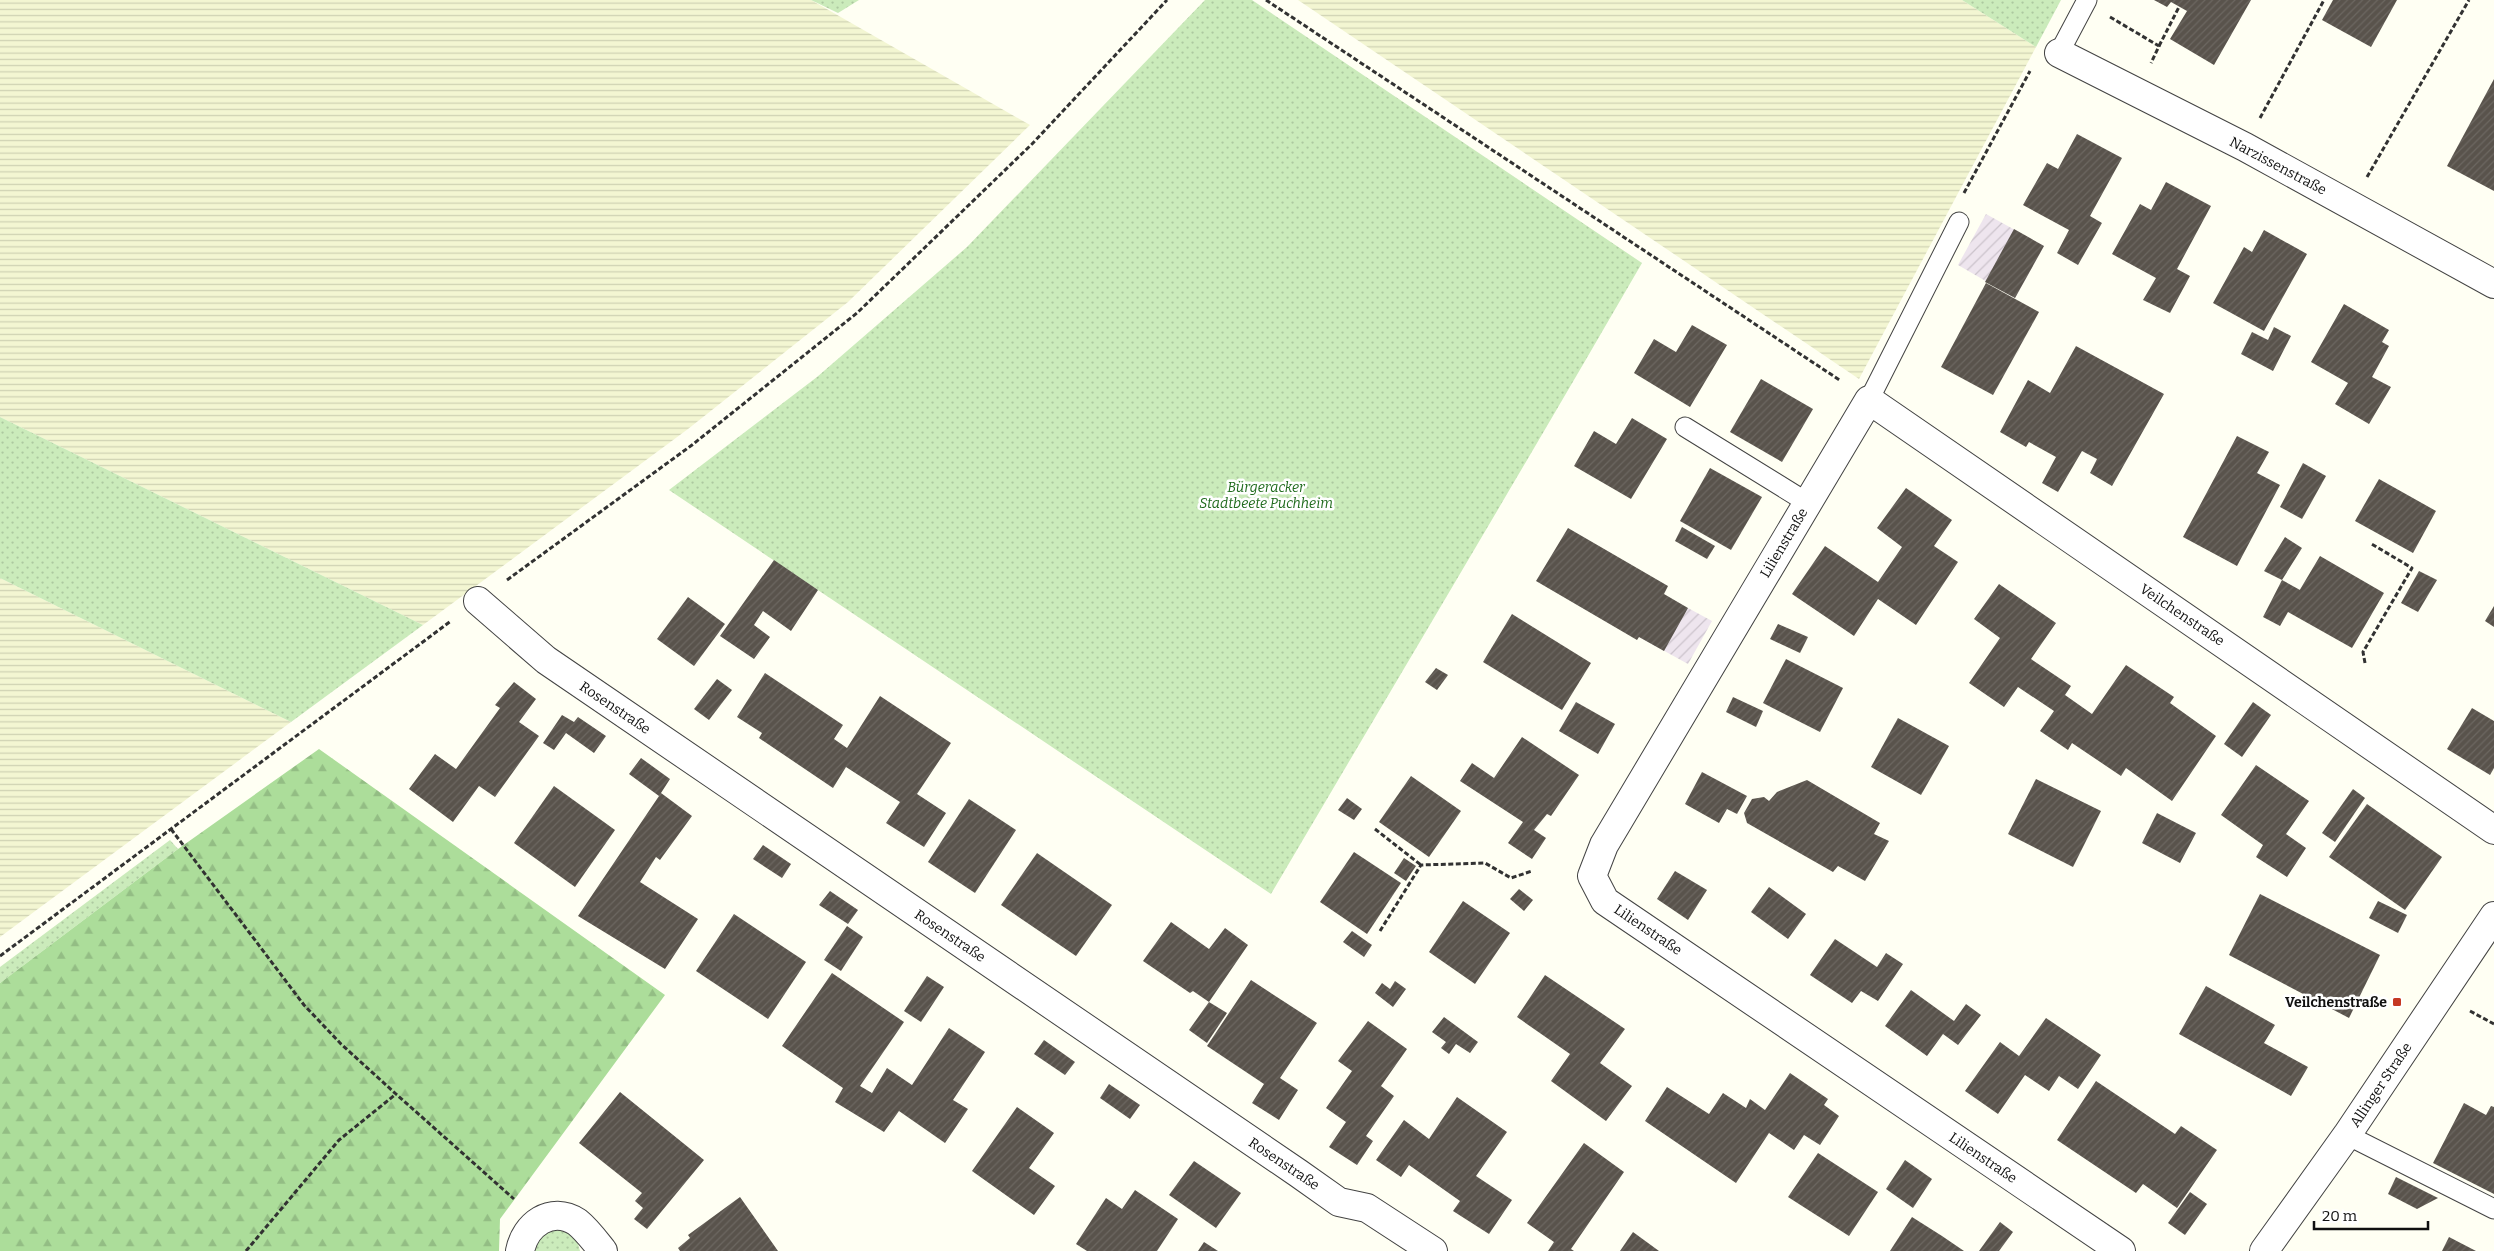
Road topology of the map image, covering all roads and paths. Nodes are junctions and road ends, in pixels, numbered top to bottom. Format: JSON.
{"nodes":[{"id":1,"x":1167,"y":0,"type":"edge"},
{"id":2,"x":1266,"y":0,"type":"edge"},
{"id":3,"x":2324,"y":0,"type":"edge"},
{"id":4,"x":2469,"y":0,"type":"edge"},
{"id":5,"x":2087,"y":1,"type":"edge"},
{"id":6,"x":2179,"y":7,"type":"dead end"},
{"id":7,"x":2159,"y":46,"type":"junction"},
{"id":8,"x":2059,"y":53,"type":"junction"},
{"id":9,"x":2137,"y":91,"type":"junction"},
{"id":10,"x":2244,"y":147,"type":"junction"},
{"id":11,"x":2351,"y":205,"type":"junction"},
{"id":12,"x":1959,"y":222,"type":"joint"},
{"id":13,"x":2494,"y":284,"type":"edge"},
{"id":14,"x":1869,"y":400,"type":"junction"},
{"id":15,"x":1685,"y":426,"type":"dead end"},
{"id":16,"x":1808,"y":503,"type":"junction"},
{"id":17,"x":2370,"y":543,"type":"dead end"},
{"id":18,"x":478,"y":601,"type":"junction"},
{"id":19,"x":2365,"y":662,"type":"dead end"},
{"id":20,"x":171,"y":829,"type":"junction"},
{"id":21,"x":1374,"y":829,"type":"dead end"},
{"id":22,"x":2494,"y":830,"type":"edge"},
{"id":23,"x":1421,"y":865,"type":"junction"},
{"id":24,"x":1532,"y":871,"type":"dead end"},
{"id":25,"x":2494,"y":916,"type":"edge"},
{"id":26,"x":1380,"y":931,"type":"dead end"},
{"id":27,"x":0,"y":956,"type":"edge"},
{"id":28,"x":396,"y":1094,"type":"junction"},
{"id":29,"x":2347,"y":1136,"type":"junction"},
{"id":30,"x":2494,"y":1209,"type":"edge"},
{"id":31,"x":539,"y":1221,"type":"junction"},
{"id":32,"x":246,"y":1251,"type":"edge"},
{"id":33,"x":520,"y":1251,"type":"edge"},
{"id":34,"x":603,"y":1251,"type":"edge"},
{"id":35,"x":1433,"y":1251,"type":"edge"},
{"id":36,"x":2121,"y":1251,"type":"edge"},
{"id":37,"x":2264,"y":1251,"type":"edge"}],
"edges":[{"from":1,"to":18,"type":"path"},
{"from":2,"to":14,"type":"path"},
{"from":3,"to":10,"type":"path"},
{"from":4,"to":11,"type":"path"},
{"from":5,"to":7,"type":"path"},
{"from":5,"to":8,"type":"lane"},
{"from":6,"to":7,"type":"path"},
{"from":7,"to":9,"type":"path"},
{"from":8,"to":9,"type":"street","name":"Narzissenstraße"},
{"from":8,"to":12,"type":"path"},
{"from":9,"to":10,"type":"street","name":"Narzissenstraße"},
{"from":10,"to":11,"type":"street","name":"Narzissenstraße"},
{"from":11,"to":13,"type":"street","name":"Narzissenstraße"},
{"from":12,"to":14,"type":"lane"},
{"from":14,"to":16,"type":"street","name":"Lilienstraße"},
{"from":14,"to":22,"type":"street","name":"Veilchenstraße"},
{"from":15,"to":16,"type":"lane"},
{"from":16,"to":36,"type":"street","name":"Lilienstraße"},
{"from":17,"to":19,"type":"path"},
{"from":18,"to":20,"type":"path"},
{"from":18,"to":35,"type":"street","name":"Rosenstraße"},
{"from":20,"to":27,"type":"path"},
{"from":20,"to":28,"type":"path"},
{"from":21,"to":23,"type":"path"},
{"from":23,"to":24,"type":"path"},
{"from":23,"to":26,"type":"path"},
{"from":25,"to":29,"type":"street","name":"Allinger Straße"},
{"from":28,"to":31,"type":"path"},
{"from":28,"to":32,"type":"path"},
{"from":29,"to":30,"type":"lane"},
{"from":29,"to":37,"type":"street","name":"Allinger Straße"},
{"from":31,"to":33,"type":"street"},
{"from":31,"to":34,"type":"street"}]}
